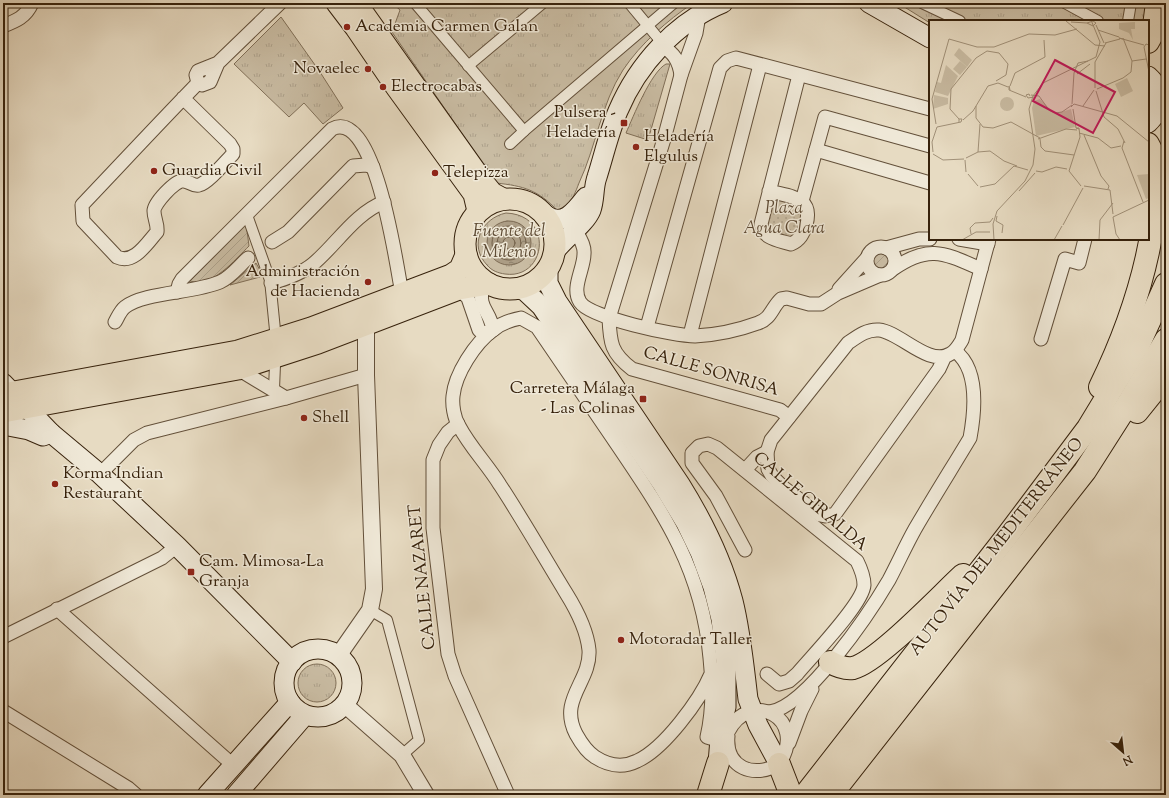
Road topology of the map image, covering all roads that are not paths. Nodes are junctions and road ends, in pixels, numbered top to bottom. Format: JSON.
{"nodes":[{"id":1,"x":32,"y":3,"type":"edge"},
{"id":2,"x":337,"y":3,"type":"edge"},
{"id":3,"x":356,"y":3,"type":"edge"},
{"id":4,"x":415,"y":3,"type":"edge"},
{"id":5,"x":543,"y":3,"type":"edge"},
{"id":6,"x":629,"y":3,"type":"edge"},
{"id":7,"x":674,"y":3,"type":"edge"},
{"id":8,"x":723,"y":3,"type":"edge"},
{"id":9,"x":869,"y":3,"type":"edge"},
{"id":10,"x":922,"y":3,"type":"edge"},
{"id":11,"x":1065,"y":3,"type":"edge"},
{"id":12,"x":1130,"y":3,"type":"edge"},
{"id":13,"x":1158,"y":3,"type":"edge"},
{"id":14,"x":278,"y":4,"type":"edge"},
{"id":15,"x":699,"y":15,"type":"junction"},
{"id":16,"x":958,"y":20,"type":"edge"},
{"id":17,"x":1096,"y":20,"type":"edge"},
{"id":18,"x":1128,"y":20,"type":"edge"},
{"id":19,"x":648,"y":25,"type":"junction"},
{"id":20,"x":3,"y":26,"type":"edge"},
{"id":21,"x":929,"y":37,"type":"edge"},
{"id":22,"x":1149,"y":40,"type":"edge"},
{"id":23,"x":662,"y":45,"type":"junction"},
{"id":24,"x":760,"y":65,"type":"junction"},
{"id":25,"x":468,"y":66,"type":"junction"},
{"id":26,"x":799,"y":74,"type":"junction"},
{"id":27,"x":681,"y":75,"type":"junction"},
{"id":28,"x":1154,"y":77,"type":"edge"},
{"id":29,"x":184,"y":98,"type":"junction"},
{"id":30,"x":1163,"y":101,"type":"edge"},
{"id":31,"x":929,"y":109,"type":"edge"},
{"id":32,"x":1149,"y":122,"type":"edge"},
{"id":33,"x":524,"y":131,"type":"junction"},
{"id":34,"x":510,"y":144,"type":"dead end"},
{"id":35,"x":929,"y":146,"type":"edge"},
{"id":36,"x":1149,"y":146,"type":"edge"},
{"id":37,"x":816,"y":150,"type":"junction"},
{"id":38,"x":373,"y":168,"type":"junction"},
{"id":39,"x":476,"y":174,"type":"junction"},
{"id":40,"x":929,"y":183,"type":"edge"},
{"id":41,"x":594,"y":186,"type":"junction"},
{"id":42,"x":769,"y":191,"type":"junction"},
{"id":43,"x":503,"y":199,"type":"junction"},
{"id":44,"x":802,"y":201,"type":"junction"},
{"id":45,"x":384,"y":202,"type":"junction"},
{"id":46,"x":478,"y":211,"type":"junction"},
{"id":47,"x":247,"y":215,"type":"junction"},
{"id":48,"x":546,"y":215,"type":"junction"},
{"id":49,"x":575,"y":229,"type":"junction"},
{"id":50,"x":929,"y":239,"type":"edge"},
{"id":51,"x":974,"y":240,"type":"edge"},
{"id":52,"x":1085,"y":240,"type":"edge"},
{"id":53,"x":989,"y":241,"type":"edge"},
{"id":54,"x":272,"y":242,"type":"joint"},
{"id":55,"x":259,"y":248,"type":"junction"},
{"id":56,"x":886,"y":248,"type":"junction"},
{"id":57,"x":466,"y":255,"type":"junction"},
{"id":58,"x":248,"y":258,"type":"joint"},
{"id":59,"x":867,"y":258,"type":"junction"},
{"id":60,"x":552,"y":260,"type":"junction"},
{"id":61,"x":893,"y":269,"type":"junction"},
{"id":62,"x":981,"y":269,"type":"junction"},
{"id":63,"x":880,"y":275,"type":"junction"},
{"id":64,"x":271,"y":283,"type":"junction"},
{"id":65,"x":486,"y":284,"type":"junction"},
{"id":66,"x":1166,"y":284,"type":"edge"},
{"id":67,"x":517,"y":288,"type":"junction"},
{"id":68,"x":459,"y":289,"type":"junction"},
{"id":69,"x":177,"y":292,"type":"junction"},
{"id":70,"x":838,"y":293,"type":"junction"},
{"id":71,"x":402,"y":294,"type":"junction"},
{"id":72,"x":482,"y":318,"type":"junction"},
{"id":73,"x":609,"y":318,"type":"junction"},
{"id":74,"x":115,"y":322,"type":"dead end"},
{"id":75,"x":366,"y":325,"type":"junction"},
{"id":76,"x":647,"y":327,"type":"junction"},
{"id":77,"x":491,"y":331,"type":"junction"},
{"id":78,"x":690,"y":335,"type":"junction"},
{"id":79,"x":1041,"y":338,"type":"dead end"},
{"id":80,"x":1166,"y":340,"type":"edge"},
{"id":81,"x":275,"y":349,"type":"junction"},
{"id":82,"x":950,"y":354,"type":"junction"},
{"id":83,"x":238,"y":369,"type":"junction"},
{"id":84,"x":366,"y":375,"type":"junction"},
{"id":85,"x":1166,"y":376,"type":"edge"},
{"id":86,"x":6,"y":389,"type":"edge"},
{"id":87,"x":274,"y":390,"type":"junction"},
{"id":88,"x":286,"y":398,"type":"junction"},
{"id":89,"x":48,"y":404,"type":"junction"},
{"id":90,"x":25,"y":408,"type":"junction"},
{"id":91,"x":3,"y":412,"type":"edge"},
{"id":92,"x":789,"y":418,"type":"junction"},
{"id":93,"x":458,"y":424,"type":"junction"},
{"id":94,"x":3,"y":425,"type":"edge"},
{"id":95,"x":51,"y":433,"type":"junction"},
{"id":96,"x":768,"y":452,"type":"junction"},
{"id":97,"x":1067,"y":457,"type":"junction"},
{"id":98,"x":744,"y":470,"type":"junction"},
{"id":99,"x":1085,"y":471,"type":"junction"},
{"id":100,"x":100,"y":474,"type":"junction"},
{"id":101,"x":1007,"y":536,"type":"junction"},
{"id":102,"x":177,"y":546,"type":"junction"},
{"id":103,"x":745,"y":550,"type":"dead end"},
{"id":104,"x":57,"y":609,"type":"junction"},
{"id":105,"x":370,"y":610,"type":"junction"},
{"id":106,"x":3,"y":637,"type":"edge"},
{"id":107,"x":338,"y":656,"type":"junction"},
{"id":108,"x":292,"y":662,"type":"junction"},
{"id":109,"x":830,"y":662,"type":"junction"},
{"id":110,"x":711,"y":674,"type":"junction"},
{"id":111,"x":767,"y":674,"type":"dead end"},
{"id":112,"x":816,"y":680,"type":"junction"},
{"id":113,"x":719,"y":701,"type":"junction"},
{"id":114,"x":290,"y":702,"type":"junction"},
{"id":115,"x":344,"y":704,"type":"junction"},
{"id":116,"x":3,"y":711,"type":"edge"},
{"id":117,"x":761,"y":712,"type":"junction"},
{"id":118,"x":305,"y":714,"type":"junction"},
{"id":119,"x":721,"y":734,"type":"junction"},
{"id":120,"x":402,"y":755,"type":"junction"},
{"id":121,"x":784,"y":755,"type":"junction"},
{"id":122,"x":718,"y":763,"type":"joint"},
{"id":123,"x":233,"y":765,"type":"junction"},
{"id":124,"x":136,"y":795,"type":"edge"},
{"id":125,"x":207,"y":795,"type":"edge"},
{"id":126,"x":236,"y":795,"type":"edge"},
{"id":127,"x":426,"y":795,"type":"edge"},
{"id":128,"x":508,"y":795,"type":"edge"},
{"id":129,"x":708,"y":795,"type":"edge"},
{"id":130,"x":791,"y":795,"type":"edge"},
{"id":131,"x":805,"y":795,"type":"edge"},
{"id":132,"x":831,"y":795,"type":"edge"}],
"edges":[{"from":1,"to":20,"type":"street"},
{"from":2,"to":39,"type":"main road"},
{"from":3,"to":39,"type":"main road"},
{"from":4,"to":25,"type":"street"},
{"from":5,"to":25,"type":"street"},
{"from":6,"to":19,"type":"street"},
{"from":7,"to":19,"type":"street"},
{"from":8,"to":15,"type":"main road"},
{"from":9,"to":21,"type":"main road"},
{"from":10,"to":16,"type":"street"},
{"from":11,"to":17,"type":"street"},
{"from":12,"to":18,"type":"street"},
{"from":13,"to":22,"type":"highway"},
{"from":14,"to":29,"type":"street"},
{"from":15,"to":23,"type":"main road"},
{"from":15,"to":27,"type":"street","name":"CALLE SONRISA"},
{"from":19,"to":23,"type":"street"},
{"from":19,"to":33,"type":"street"},
{"from":23,"to":27,"type":"street"},
{"from":23,"to":41,"type":"main road"},
{"from":24,"to":26,"type":"street"},
{"from":24,"to":76,"type":"street"},
{"from":24,"to":78,"type":"street"},
{"from":25,"to":33,"type":"street"},
{"from":26,"to":31,"type":"street"},
{"from":26,"to":42,"type":"street"},
{"from":27,"to":73,"type":"street","name":"CALLE SONRISA"},
{"from":28,"to":30,"type":"main road"},
{"from":29,"to":29,"type":"street"},
{"from":30,"to":32,"type":"main road"},
{"from":33,"to":34,"type":"street"},
{"from":35,"to":37,"type":"street"},
{"from":36,"to":97,"type":"highway"},
{"from":37,"to":40,"type":"street"},
{"from":37,"to":44,"type":"street"},
{"from":38,"to":45,"type":"street"},
{"from":38,"to":47,"type":"street"},
{"from":38,"to":54,"type":"street"},
{"from":39,"to":43,"type":"main road"},
{"from":39,"to":46,"type":"main road"},
{"from":41,"to":48,"type":"main road"},
{"from":41,"to":49,"type":"main road"},
{"from":42,"to":44,"type":"street"},
{"from":42,"to":44,"type":"street"},
{"from":43,"to":46,"type":"main road"},
{"from":43,"to":48,"type":"main road"},
{"from":45,"to":64,"type":"street"},
{"from":45,"to":71,"type":"street"},
{"from":46,"to":57,"type":"main road"},
{"from":47,"to":55,"type":"street"},
{"from":47,"to":69,"type":"street"},
{"from":48,"to":60,"type":"main road"},
{"from":49,"to":60,"type":"main road"},
{"from":49,"to":73,"type":"street"},
{"from":50,"to":56,"type":"street"},
{"from":51,"to":53,"type":"street"},
{"from":52,"to":79,"type":"street"},
{"from":53,"to":62,"type":"street"},
{"from":54,"to":55,"type":"street"},
{"from":55,"to":58,"type":"street"},
{"from":55,"to":64,"type":"street"},
{"from":56,"to":59,"type":"street"},
{"from":56,"to":61,"type":"street"},
{"from":57,"to":65,"type":"main road"},
{"from":57,"to":71,"type":"main road"},
{"from":58,"to":69,"type":"street"},
{"from":59,"to":63,"type":"street"},
{"from":59,"to":70,"type":"street"},
{"from":60,"to":67,"type":"main road"},
{"from":60,"to":117,"type":"main road"},
{"from":61,"to":62,"type":"street"},
{"from":61,"to":63,"type":"street"},
{"from":62,"to":82,"type":"street"},
{"from":63,"to":70,"type":"street"},
{"from":64,"to":81,"type":"street"},
{"from":65,"to":67,"type":"main road"},
{"from":65,"to":68,"type":"main road"},
{"from":65,"to":72,"type":"street"},
{"from":66,"to":97,"type":"highway","name":"AUTOVÍA DEL MEDITERRÁNEO"},
{"from":67,"to":113,"type":"main road"},
{"from":68,"to":72,"type":"street"},
{"from":68,"to":75,"type":"main road"},
{"from":69,"to":74,"type":"street"},
{"from":70,"to":78,"type":"street"},
{"from":71,"to":81,"type":"main road"},
{"from":72,"to":77,"type":"street"},
{"from":73,"to":76,"type":"street"},
{"from":73,"to":92,"type":"street","name":"CALLE SONRISA"},
{"from":75,"to":81,"type":"main road"},
{"from":75,"to":84,"type":"street"},
{"from":76,"to":78,"type":"street"},
{"from":77,"to":93,"type":"street"},
{"from":77,"to":110,"type":"street"},
{"from":80,"to":99,"type":"highway","name":"AUTOVÍA DEL MEDITERRÁNEO"},
{"from":81,"to":83,"type":"main road"},
{"from":81,"to":86,"type":"main road"},
{"from":81,"to":87,"type":"street"},
{"from":82,"to":92,"type":"street"},
{"from":82,"to":96,"type":"street"},
{"from":82,"to":109,"type":"street"},
{"from":83,"to":87,"type":"street"},
{"from":83,"to":89,"type":"main road"},
{"from":84,"to":88,"type":"street"},
{"from":84,"to":105,"type":"street"},
{"from":85,"to":99,"type":"highway"},
{"from":86,"to":90,"type":"main road"},
{"from":87,"to":88,"type":"street"},
{"from":88,"to":100,"type":"street"},
{"from":89,"to":90,"type":"main road"},
{"from":89,"to":95,"type":"main road"},
{"from":90,"to":91,"type":"main road"},
{"from":90,"to":95,"type":"main road"},
{"from":92,"to":96,"type":"street"},
{"from":93,"to":110,"type":"street"},
{"from":93,"to":128,"type":"street","name":"CALLE NAZARET"},
{"from":94,"to":95,"type":"main road"},
{"from":95,"to":100,"type":"main road"},
{"from":96,"to":98,"type":"street"},
{"from":97,"to":101,"type":"highway","name":"AUTOVÍA DEL MEDITERRÁNEO"},
{"from":98,"to":103,"type":"street","name":"CALLE GIRALDA"},
{"from":98,"to":111,"type":"street","name":"CALLE GIRALDA"},
{"from":99,"to":132,"type":"highway","name":"AUTOVÍA DEL MEDITERRÁNEO"},
{"from":100,"to":102,"type":"main road"},
{"from":101,"to":109,"type":"highway"},
{"from":101,"to":131,"type":"highway","name":"AUTOVÍA DEL MEDITERRÁNEO"},
{"from":102,"to":104,"type":"street"},
{"from":102,"to":108,"type":"main road"},
{"from":104,"to":106,"type":"street"},
{"from":104,"to":123,"type":"street"},
{"from":105,"to":107,"type":"street"},
{"from":105,"to":120,"type":"street"},
{"from":107,"to":108,"type":"main road"},
{"from":107,"to":115,"type":"main road"},
{"from":108,"to":114,"type":"main road"},
{"from":109,"to":112,"type":"street"},
{"from":110,"to":113,"type":"street"},
{"from":112,"to":117,"type":"street"},
{"from":112,"to":121,"type":"street"},
{"from":113,"to":119,"type":"main road"},
{"from":114,"to":118,"type":"main road"},
{"from":114,"to":123,"type":"main road"},
{"from":115,"to":118,"type":"main road"},
{"from":115,"to":120,"type":"street"},
{"from":116,"to":124,"type":"street"},
{"from":117,"to":119,"type":"street"},
{"from":117,"to":121,"type":"main road"},
{"from":118,"to":126,"type":"main road"},
{"from":119,"to":121,"type":"street"},
{"from":119,"to":122,"type":"main road"},
{"from":120,"to":127,"type":"street"},
{"from":121,"to":130,"type":"highway"},
{"from":122,"to":129,"type":"highway"},
{"from":123,"to":125,"type":"main road"}]}
